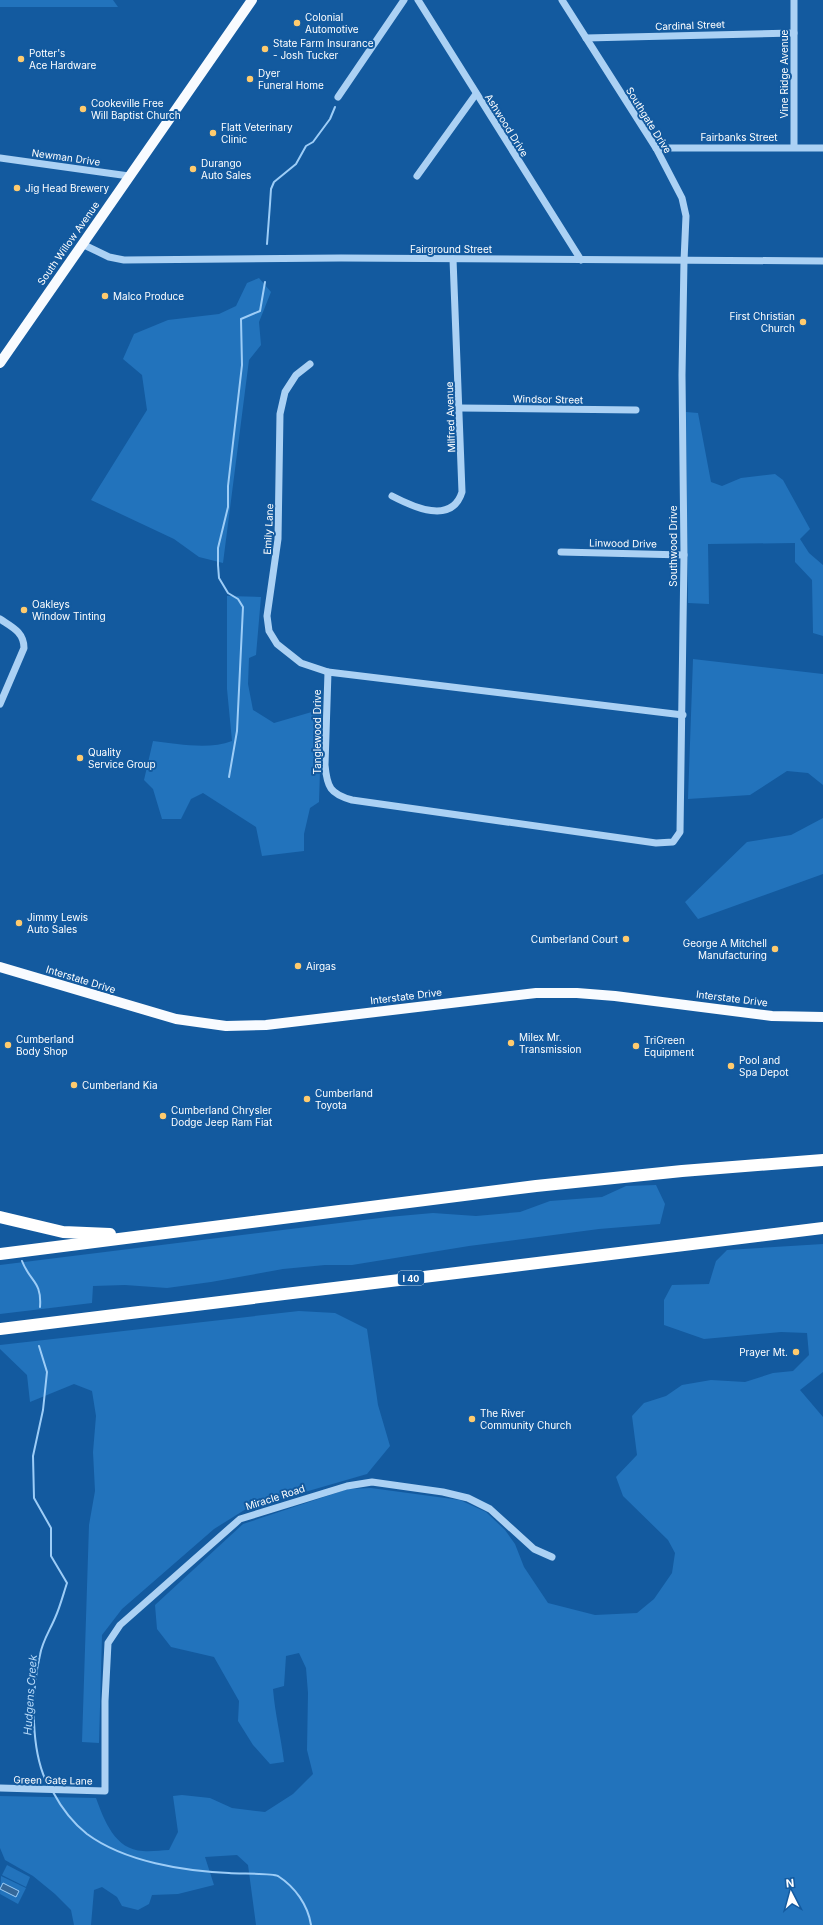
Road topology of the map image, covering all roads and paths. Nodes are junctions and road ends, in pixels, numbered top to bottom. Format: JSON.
{"nodes":[{"id":1,"x":252,"y":0,"type":"edge"},
{"id":2,"x":404,"y":0,"type":"edge"},
{"id":3,"x":418,"y":0,"type":"edge"},
{"id":4,"x":562,"y":0,"type":"edge"},
{"id":5,"x":794,"y":0,"type":"edge"},
{"id":6,"x":794,"y":33,"type":"junction"},
{"id":7,"x":586,"y":38,"type":"junction"},
{"id":8,"x":476,"y":94,"type":"junction"},
{"id":9,"x":338,"y":97,"type":"dead end"},
{"id":10,"x":794,"y":147,"type":"junction"},
{"id":11,"x":656,"y":148,"type":"junction"},
{"id":12,"x":823,"y":148,"type":"edge"},
{"id":13,"x":0,"y":158,"type":"edge"},
{"id":14,"x":129,"y":176,"type":"junction"},
{"id":15,"x":417,"y":176,"type":"dead end"},
{"id":16,"x":82,"y":244,"type":"junction"},
{"id":17,"x":454,"y":259,"type":"junction"},
{"id":18,"x":581,"y":260,"type":"junction"},
{"id":19,"x":684,"y":261,"type":"junction"},
{"id":20,"x":823,"y":261,"type":"edge"},
{"id":21,"x":0,"y":363,"type":"edge"},
{"id":22,"x":310,"y":364,"type":"dead end"},
{"id":23,"x":460,"y":408,"type":"junction"},
{"id":24,"x":636,"y":410,"type":"dead end"},
{"id":25,"x":392,"y":496,"type":"dead end"},
{"id":26,"x":561,"y":552,"type":"dead end"},
{"id":27,"x":684,"y":555,"type":"junction"},
{"id":28,"x":0,"y":619,"type":"edge"},
{"id":29,"x":328,"y":672,"type":"junction"},
{"id":30,"x":0,"y":704,"type":"edge"},
{"id":31,"x":683,"y":715,"type":"junction"},
{"id":32,"x":680,"y":832,"type":"joint"},
{"id":33,"x":0,"y":967,"type":"edge"},
{"id":34,"x":823,"y":1017,"type":"edge"},
{"id":35,"x":823,"y":1160,"type":"edge"},
{"id":36,"x":0,"y":1217,"type":"edge"},
{"id":37,"x":823,"y":1228,"type":"edge"},
{"id":38,"x":147,"y":1235,"type":"junction"},
{"id":39,"x":0,"y":1254,"type":"edge"},
{"id":40,"x":0,"y":1329,"type":"edge"},
{"id":41,"x":552,"y":1557,"type":"dead end"},
{"id":42,"x":0,"y":1788,"type":"edge"},
{"id":43,"x":105,"y":1791,"type":"joint"}],
"edges":[{"from":1,"to":14,"type":"main road","name":"South Willow Avenue"},
{"from":2,"to":9,"type":"street"},
{"from":3,"to":8,"type":"street","name":"Ashwood Drive"},
{"from":4,"to":7,"type":"street","name":"Southgate Drive"},
{"from":5,"to":6,"type":"street","name":"Vine Ridge Avenue"},
{"from":6,"to":7,"type":"street","name":"Cardinal Street"},
{"from":6,"to":10,"type":"street","name":"Vine Ridge Avenue"},
{"from":7,"to":11,"type":"street","name":"Southgate Drive"},
{"from":8,"to":15,"type":"street"},
{"from":8,"to":18,"type":"street","name":"Ashwood Drive"},
{"from":10,"to":11,"type":"street","name":"Fairbanks Street"},
{"from":10,"to":12,"type":"street","name":"Fairbanks Street"},
{"from":11,"to":19,"type":"street","name":"Southgate Drive"},
{"from":13,"to":14,"type":"street","name":"Newman Drive"},
{"from":14,"to":16,"type":"main road","name":"South Willow Avenue"},
{"from":16,"to":17,"type":"street","name":"Fairground Street"},
{"from":16,"to":21,"type":"main road","name":"South Willow Avenue"},
{"from":17,"to":18,"type":"street","name":"Fairground Street"},
{"from":17,"to":23,"type":"street","name":"Milfred Avenue"},
{"from":18,"to":19,"type":"street","name":"Fairground Street"},
{"from":19,"to":20,"type":"street","name":"Fairground Street"},
{"from":19,"to":27,"type":"street","name":"Southwood Drive"},
{"from":22,"to":29,"type":"street","name":"Emily Lane"},
{"from":23,"to":24,"type":"street","name":"Windsor Street"},
{"from":23,"to":25,"type":"street","name":"Milfred Avenue"},
{"from":26,"to":27,"type":"street","name":"Linwood Drive"},
{"from":27,"to":31,"type":"street","name":"Southwood Drive"},
{"from":28,"to":30,"type":"street"},
{"from":29,"to":31,"type":"street"},
{"from":29,"to":32,"type":"street","name":"Tanglewood Drive"},
{"from":31,"to":32,"type":"street","name":"Southwood Drive"},
{"from":33,"to":34,"type":"main road","name":"Interstate Drive"},
{"from":35,"to":38,"type":"highway"},
{"from":36,"to":38,"type":"highway"},
{"from":37,"to":40,"type":"highway","number":"I 40"},
{"from":38,"to":39,"type":"highway"},
{"from":41,"to":43,"type":"street","name":"Miracle Road"},
{"from":42,"to":43,"type":"street","name":"Green Gate Lane"}]}
